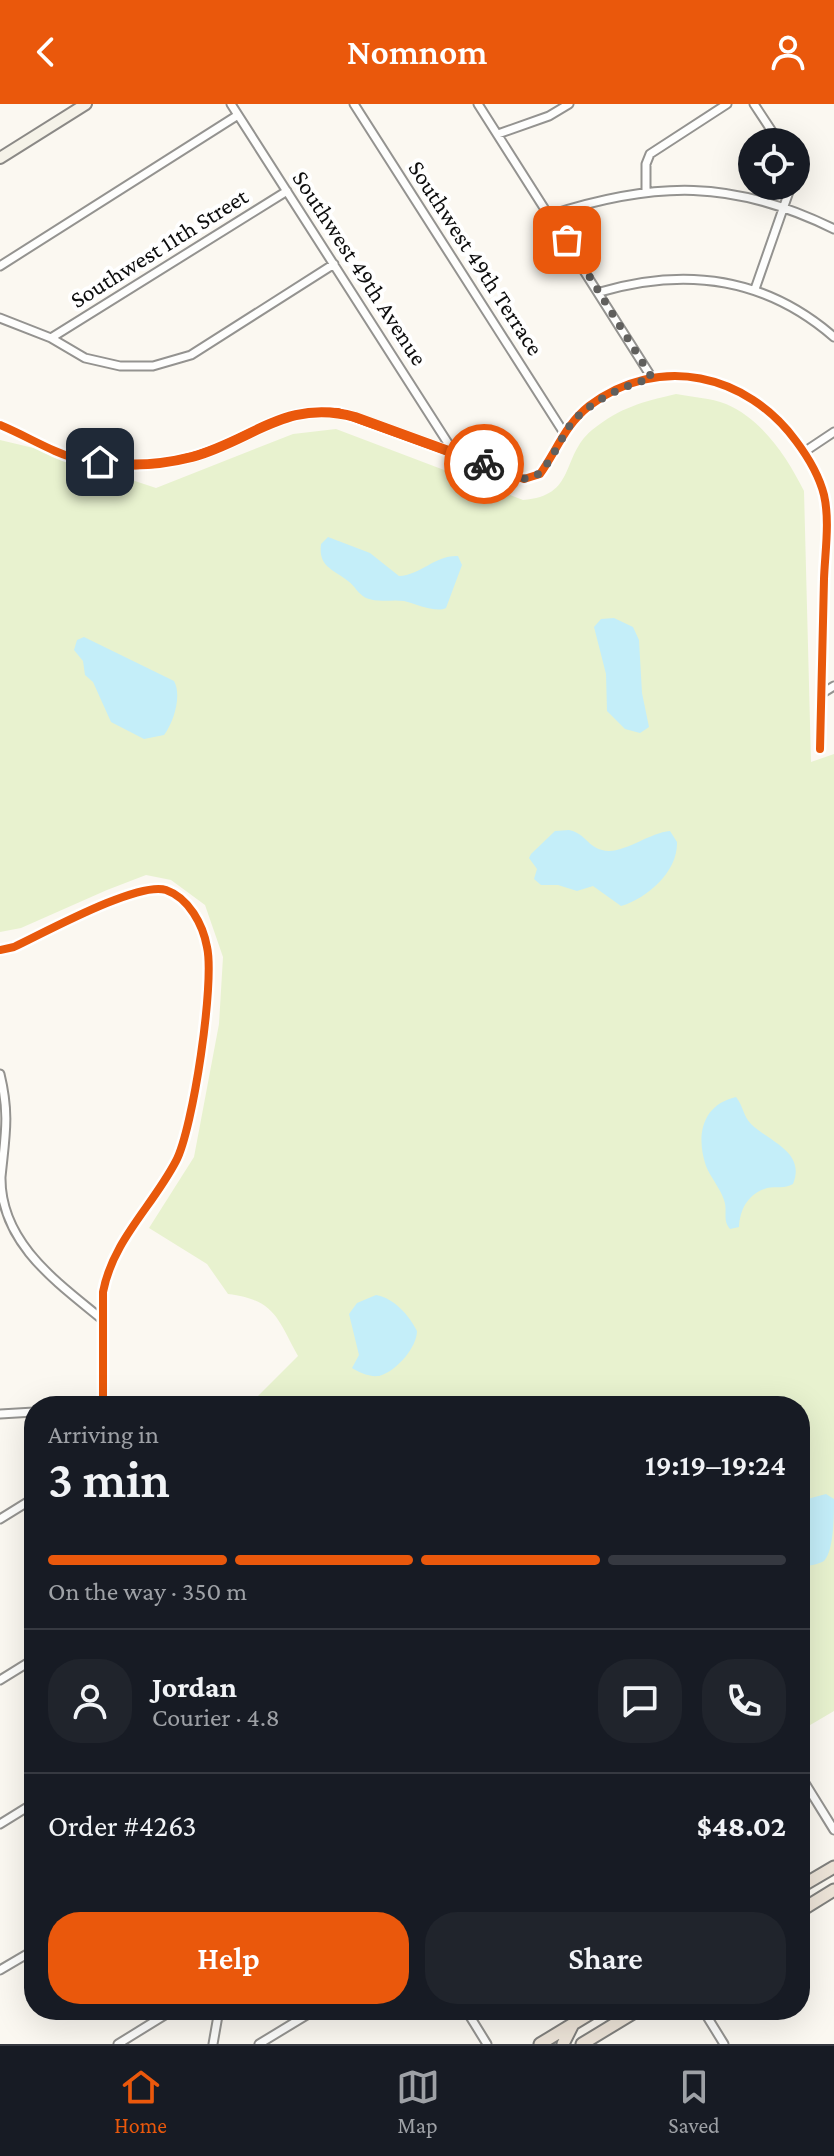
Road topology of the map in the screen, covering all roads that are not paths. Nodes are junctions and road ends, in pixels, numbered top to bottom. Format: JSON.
{"nodes":[{"id":1,"x":86,"y":104,"type":"edge"},
{"id":2,"x":231,"y":104,"type":"edge"},
{"id":3,"x":354,"y":104,"type":"edge"},
{"id":4,"x":478,"y":104,"type":"edge"},
{"id":5,"x":569,"y":104,"type":"edge"},
{"id":6,"x":727,"y":104,"type":"edge"},
{"id":7,"x":754,"y":104,"type":"edge"},
{"id":8,"x":238,"y":115,"type":"junction"},
{"id":9,"x":770,"y":128,"type":"edge"},
{"id":10,"x":498,"y":134,"type":"junction"},
{"id":11,"x":0,"y":158,"type":"edge"},
{"id":12,"x":287,"y":191,"type":"junction"},
{"id":13,"x":646,"y":191,"type":"junction"},
{"id":14,"x":786,"y":200,"type":"edge"},
{"id":15,"x":784,"y":207,"type":"junction"},
{"id":16,"x":550,"y":215,"type":"junction"},
{"id":17,"x":834,"y":229,"type":"edge"},
{"id":18,"x":334,"y":264,"type":"junction"},
{"id":19,"x":0,"y":266,"type":"edge"},
{"id":20,"x":755,"y":289,"type":"junction"},
{"id":21,"x":600,"y":292,"type":"junction"},
{"id":22,"x":0,"y":318,"type":"edge"},
{"id":23,"x":834,"y":337,"type":"edge"},
{"id":24,"x":51,"y":338,"type":"junction"},
{"id":25,"x":652,"y":378,"type":"junction"},
{"id":26,"x":0,"y":425,"type":"edge"},
{"id":27,"x":834,"y":432,"type":"edge"},
{"id":28,"x":564,"y":433,"type":"junction"},
{"id":29,"x":804,"y":452,"type":"junction"},
{"id":30,"x":455,"y":453,"type":"junction"},
{"id":31,"x":834,"y":686,"type":"edge"},
{"id":32,"x":821,"y":694,"type":"junction"},
{"id":33,"x":820,"y":749,"type":"dead end"},
{"id":34,"x":0,"y":950,"type":"edge"},
{"id":35,"x":0,"y":1074,"type":"edge"},
{"id":36,"x":0,"y":1179,"type":"edge"},
{"id":37,"x":103,"y":1320,"type":"junction"},
{"id":38,"x":103,"y":1396,"type":"edge"},
{"id":39,"x":24,"y":1413,"type":"edge"},
{"id":40,"x":0,"y":1414,"type":"edge"},
{"id":41,"x":24,"y":1504,"type":"edge"},
{"id":42,"x":0,"y":1519,"type":"edge"},
{"id":43,"x":24,"y":1665,"type":"edge"},
{"id":44,"x":0,"y":1680,"type":"edge"},
{"id":45,"x":810,"y":1791,"type":"edge"},
{"id":46,"x":24,"y":1809,"type":"edge"},
{"id":47,"x":0,"y":1824,"type":"edge"},
{"id":48,"x":834,"y":1830,"type":"edge"},
{"id":49,"x":834,"y":1867,"type":"edge"},
{"id":50,"x":810,"y":1881,"type":"edge"},
{"id":51,"x":834,"y":1890,"type":"edge"},
{"id":52,"x":810,"y":1905,"type":"edge"},
{"id":53,"x":24,"y":1956,"type":"edge"},
{"id":54,"x":0,"y":1970,"type":"edge"},
{"id":55,"x":157,"y":2020,"type":"edge"},
{"id":56,"x":217,"y":2020,"type":"edge"},
{"id":57,"x":299,"y":2020,"type":"edge"},
{"id":58,"x":472,"y":2020,"type":"edge"},
{"id":59,"x":580,"y":2020,"type":"edge"},
{"id":60,"x":622,"y":2020,"type":"edge"},
{"id":61,"x":709,"y":2020,"type":"edge"},
{"id":62,"x":573,"y":2024,"type":"junction"},
{"id":63,"x":118,"y":2044,"type":"edge"},
{"id":64,"x":213,"y":2044,"type":"edge"},
{"id":65,"x":259,"y":2044,"type":"edge"},
{"id":66,"x":487,"y":2044,"type":"edge"},
{"id":67,"x":540,"y":2044,"type":"edge"},
{"id":68,"x":563,"y":2044,"type":"edge"},
{"id":69,"x":582,"y":2044,"type":"edge"},
{"id":70,"x":724,"y":2044,"type":"edge"}],
"edges":[{"from":1,"to":11,"type":"main road"},
{"from":2,"to":8,"type":"street","name":"Southwest 49th Avenue"},
{"from":3,"to":28,"type":"street","name":"Southwest 49th Terrace"},
{"from":4,"to":10,"type":"street"},
{"from":5,"to":10,"type":"street"},
{"from":6,"to":13,"type":"street"},
{"from":7,"to":9,"type":"street"},
{"from":8,"to":12,"type":"street","name":"Southwest 49th Avenue"},
{"from":8,"to":19,"type":"street"},
{"from":10,"to":16,"type":"street"},
{"from":12,"to":18,"type":"street","name":"Southwest 49th Avenue"},
{"from":12,"to":24,"type":"street","name":"Southwest 11th Street"},
{"from":13,"to":15,"type":"street"},
{"from":13,"to":16,"type":"street"},
{"from":14,"to":15,"type":"street"},
{"from":15,"to":17,"type":"street"},
{"from":15,"to":20,"type":"street"},
{"from":16,"to":21,"type":"street"},
{"from":18,"to":24,"type":"street"},
{"from":18,"to":30,"type":"street","name":"Southwest 49th Avenue"},
{"from":20,"to":21,"type":"street"},
{"from":20,"to":23,"type":"street"},
{"from":21,"to":25,"type":"street"},
{"from":22,"to":24,"type":"street"},
{"from":25,"to":28,"type":"street"},
{"from":25,"to":29,"type":"street"},
{"from":26,"to":30,"type":"street"},
{"from":27,"to":29,"type":"street"},
{"from":28,"to":30,"type":"street"},
{"from":29,"to":32,"type":"street"},
{"from":31,"to":32,"type":"street"},
{"from":32,"to":33,"type":"street"},
{"from":34,"to":37,"type":"street"},
{"from":35,"to":36,"type":"street"},
{"from":36,"to":37,"type":"street"},
{"from":37,"to":38,"type":"street"},
{"from":39,"to":40,"type":"street"},
{"from":41,"to":42,"type":"street"},
{"from":43,"to":44,"type":"street"},
{"from":45,"to":48,"type":"street"},
{"from":46,"to":47,"type":"street"},
{"from":49,"to":50,"type":"main road"},
{"from":51,"to":52,"type":"main road"},
{"from":53,"to":54,"type":"street"},
{"from":55,"to":63,"type":"street"},
{"from":56,"to":64,"type":"street"},
{"from":57,"to":65,"type":"street"},
{"from":58,"to":66,"type":"street"},
{"from":59,"to":62,"type":"main road"},
{"from":60,"to":69,"type":"main road"},
{"from":61,"to":70,"type":"street"},
{"from":62,"to":67,"type":"main road"},
{"from":62,"to":68,"type":"main road"}]}
